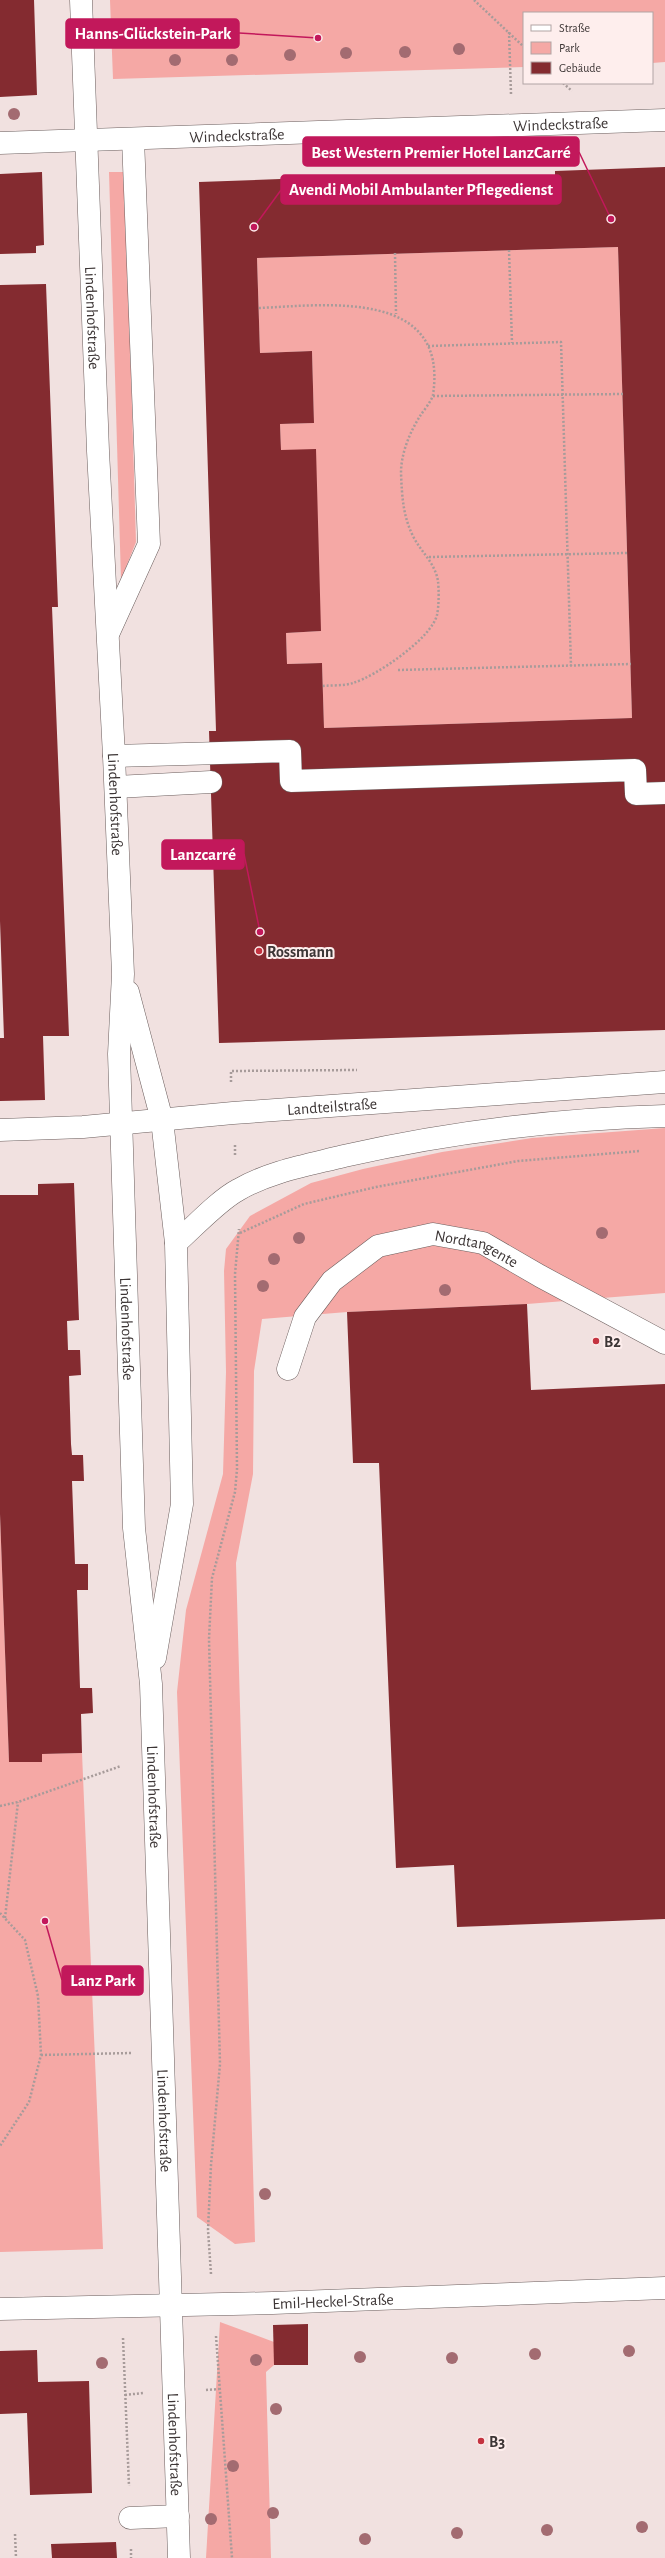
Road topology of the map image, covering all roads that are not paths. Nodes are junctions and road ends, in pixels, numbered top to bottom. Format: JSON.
{"nodes":[{"id":1,"x":81,"y":0,"type":"edge"},
{"id":2,"x":665,"y":120,"type":"edge"},
{"id":3,"x":132,"y":138,"type":"junction"},
{"id":4,"x":86,"y":140,"type":"junction"},
{"id":5,"x":0,"y":143,"type":"edge"},
{"id":6,"x":107,"y":634,"type":"junction"},
{"id":7,"x":114,"y":756,"type":"junction"},
{"id":8,"x":211,"y":782,"type":"dead end"},
{"id":9,"x":116,"y":787,"type":"junction"},
{"id":10,"x":665,"y":793,"type":"edge"},
{"id":11,"x":123,"y":974,"type":"junction"},
{"id":12,"x":665,"y":1082,"type":"edge"},
{"id":13,"x":665,"y":1116,"type":"edge"},
{"id":14,"x":162,"y":1120,"type":"junction"},
{"id":15,"x":122,"y":1124,"type":"junction"},
{"id":16,"x":0,"y":1130,"type":"edge"},
{"id":17,"x":176,"y":1243,"type":"junction"},
{"id":18,"x":665,"y":1343,"type":"edge"},
{"id":19,"x":288,"y":1369,"type":"dead end"},
{"id":20,"x":151,"y":1684,"type":"junction"},
{"id":21,"x":665,"y":2288,"type":"edge"},
{"id":22,"x":171,"y":2306,"type":"junction"},
{"id":23,"x":0,"y":2309,"type":"edge"},
{"id":24,"x":178,"y":2516,"type":"junction"},
{"id":25,"x":130,"y":2518,"type":"road end"},
{"id":26,"x":180,"y":2558,"type":"edge"}],
"edges":[{"from":1,"to":4,"type":"street","name":"Lindenhofstraße"},
{"from":2,"to":3,"type":"street","name":"Windeckstraße"},
{"from":3,"to":4,"type":"street","name":"Windeckstraße"},
{"from":3,"to":6,"type":"street","name":"Lindenhofstraße"},
{"from":4,"to":5,"type":"street","name":"Windeckstraße"},
{"from":4,"to":6,"type":"street","name":"Lindenhofstraße"},
{"from":6,"to":7,"type":"street","name":"Lindenhofstraße"},
{"from":7,"to":9,"type":"street","name":"Lindenhofstraße"},
{"from":7,"to":10,"type":"street"},
{"from":8,"to":9,"type":"street"},
{"from":9,"to":11,"type":"street","name":"Lindenhofstraße"},
{"from":11,"to":14,"type":"street","name":"Lindenhofstraße"},
{"from":11,"to":15,"type":"street","name":"Lindenhofstraße"},
{"from":12,"to":14,"type":"street","name":"Landteilstraße"},
{"from":13,"to":17,"type":"street"},
{"from":14,"to":15,"type":"street","name":"Landteilstraße"},
{"from":14,"to":17,"type":"street","name":"Lindenhofstraße"},
{"from":15,"to":16,"type":"street","name":"Landteilstraße"},
{"from":15,"to":20,"type":"street","name":"Lindenhofstraße"},
{"from":17,"to":20,"type":"street","name":"Lindenhofstraße"},
{"from":18,"to":19,"type":"street","name":"Nordtangente"},
{"from":20,"to":22,"type":"street","name":"Lindenhofstraße"},
{"from":21,"to":22,"type":"street","name":"Emil-Heckel-Straße"},
{"from":22,"to":23,"type":"street","name":"Emil-Heckel-Straße"},
{"from":22,"to":24,"type":"street","name":"Lindenhofstraße"},
{"from":24,"to":25,"type":"street"},
{"from":24,"to":26,"type":"street","name":"Lindenhofstraße"}]}
